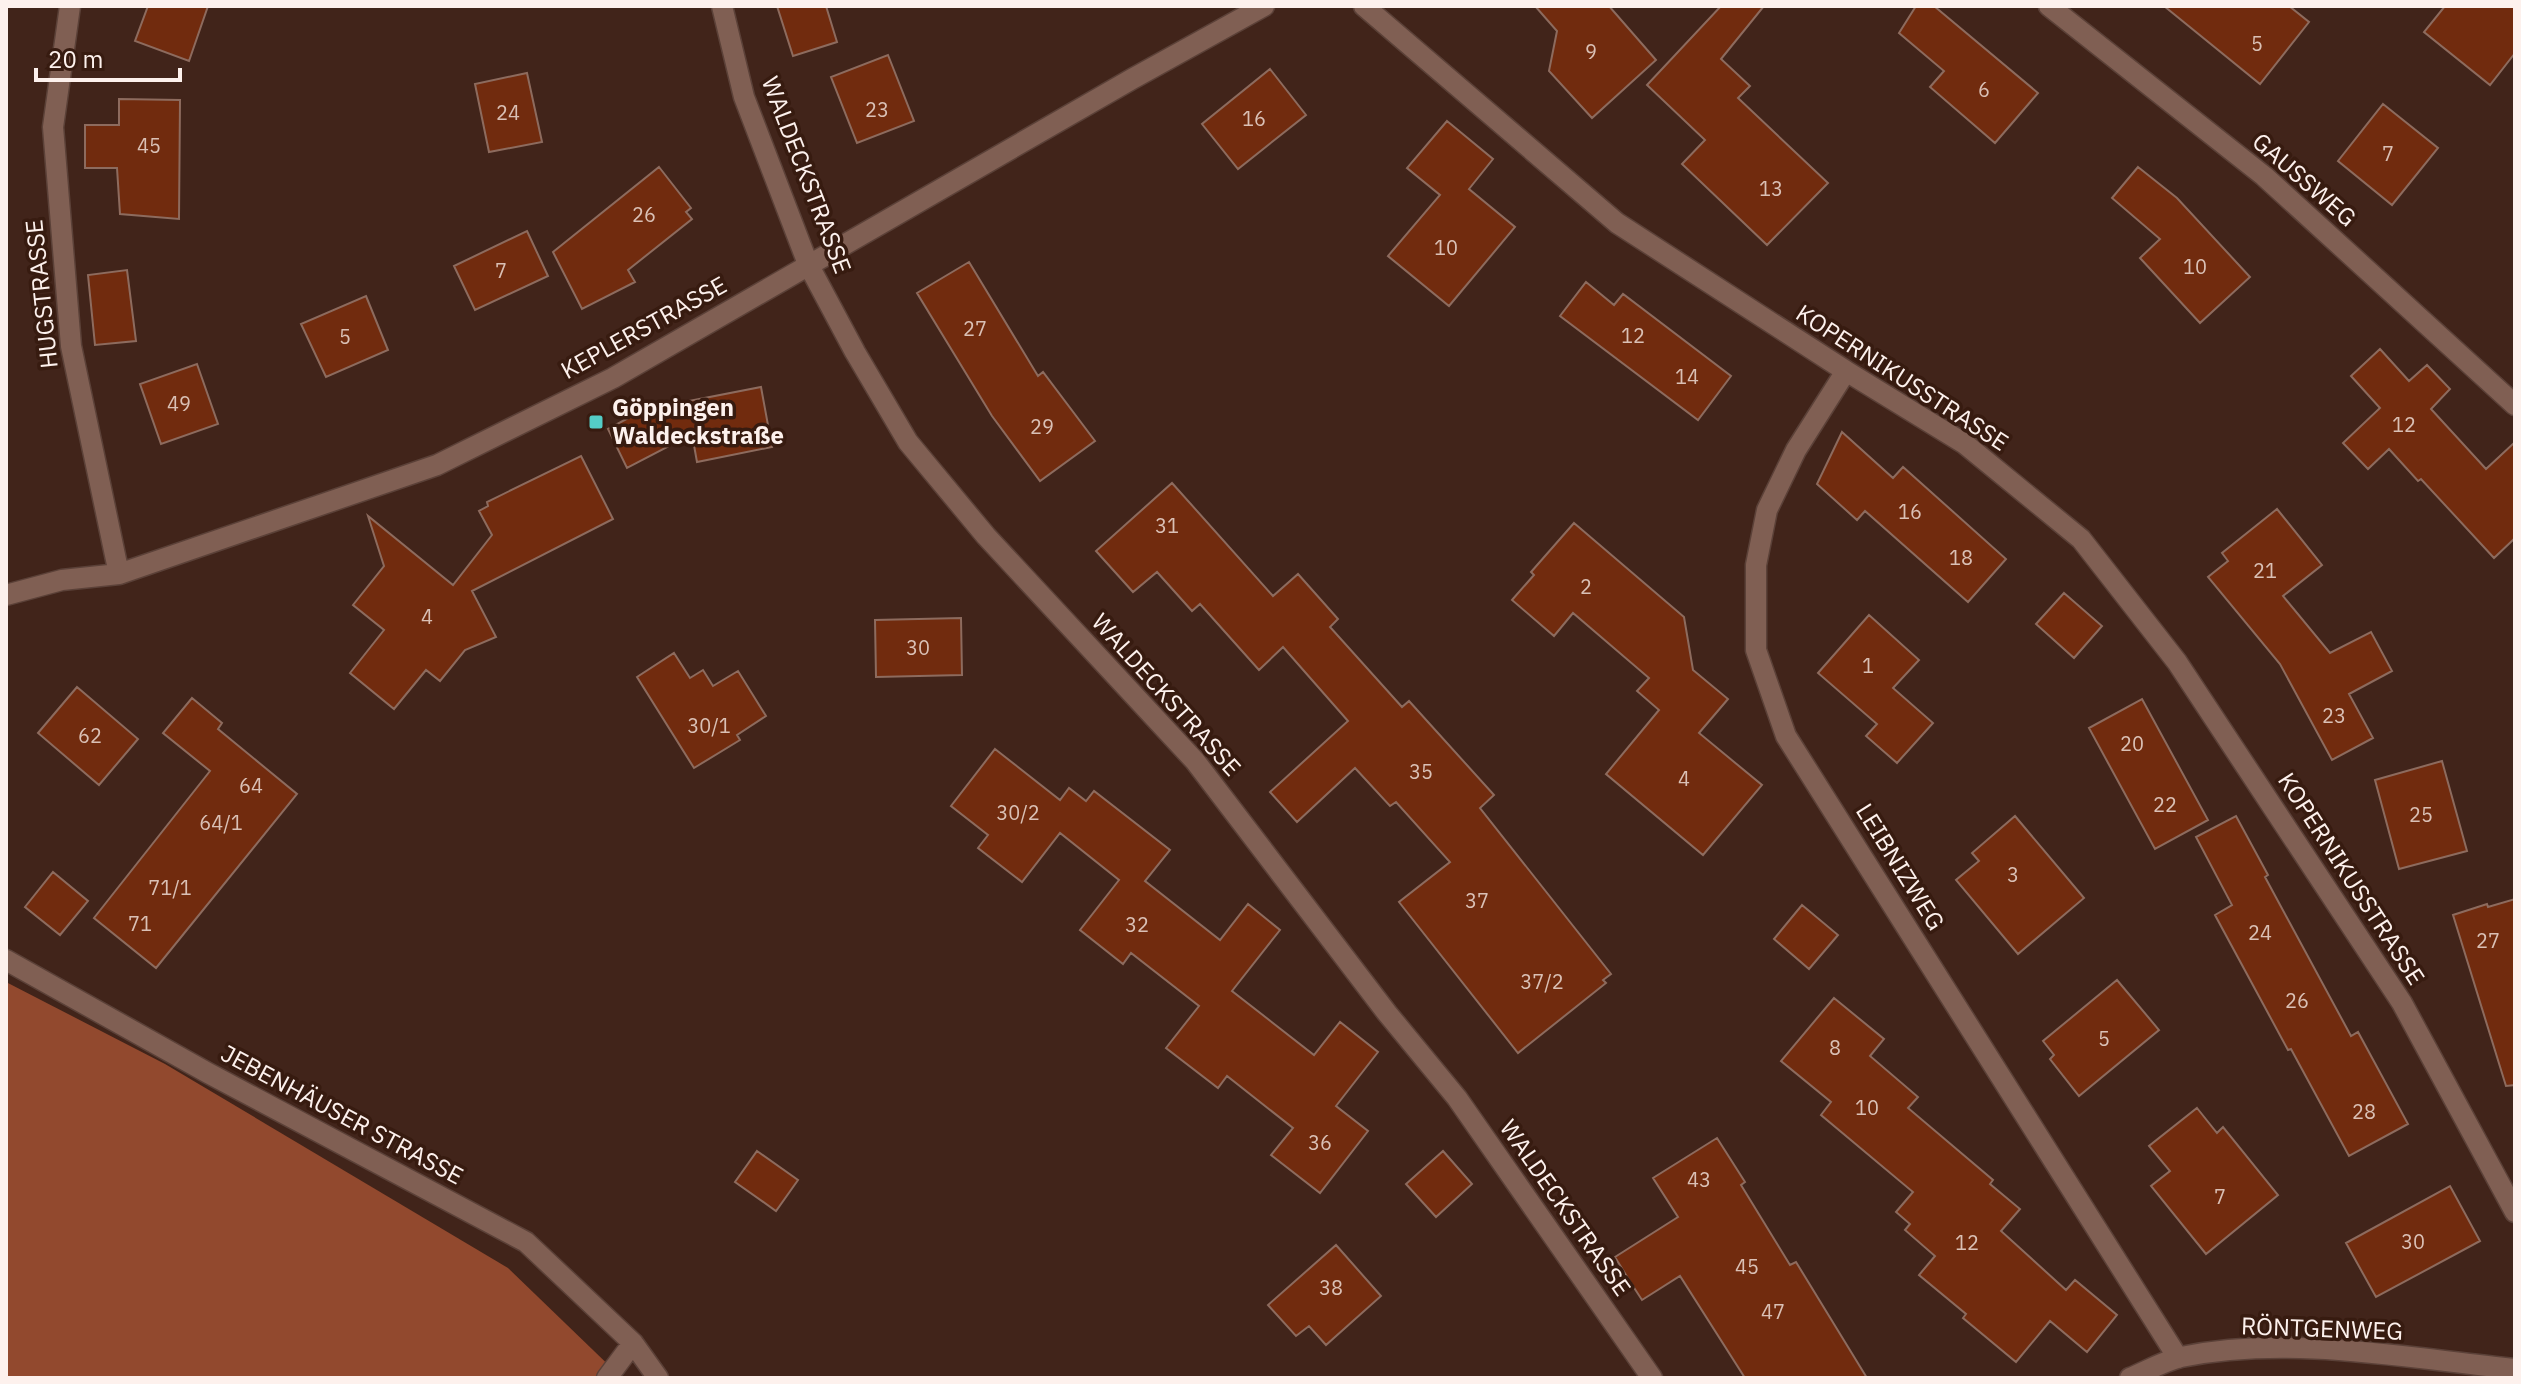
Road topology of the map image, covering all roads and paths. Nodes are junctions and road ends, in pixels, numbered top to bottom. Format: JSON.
{"nodes":[{"id":1,"x":70,"y":6,"type":"edge"},
{"id":2,"x":722,"y":6,"type":"edge"},
{"id":3,"x":1264,"y":6,"type":"edge"},
{"id":4,"x":1364,"y":6,"type":"edge"},
{"id":5,"x":2049,"y":6,"type":"edge"},
{"id":6,"x":808,"y":264,"type":"junction"},
{"id":7,"x":1846,"y":371,"type":"junction"},
{"id":8,"x":2515,"y":405,"type":"edge"},
{"id":9,"x":119,"y":574,"type":"junction"},
{"id":10,"x":6,"y":595,"type":"edge"},
{"id":11,"x":6,"y":960,"type":"edge"},
{"id":12,"x":2515,"y":1212,"type":"edge"},
{"id":13,"x":633,"y":1343,"type":"junction"},
{"id":14,"x":2178,"y":1358,"type":"junction"},
{"id":15,"x":2515,"y":1369,"type":"edge"},
{"id":16,"x":607,"y":1378,"type":"edge"},
{"id":17,"x":658,"y":1378,"type":"edge"},
{"id":18,"x":1652,"y":1378,"type":"edge"},
{"id":19,"x":2130,"y":1378,"type":"edge"}],
"edges":[{"from":1,"to":9,"type":"street","name":"HUGSTRASSE"},
{"from":2,"to":6,"type":"street","name":"WALDECKSTRASSE"},
{"from":3,"to":6,"type":"street","name":"KEPLERSTRASSE"},
{"from":4,"to":7,"type":"street","name":"KOPERNIKUSSTRASSE"},
{"from":5,"to":8,"type":"street","name":"GAUSSWEG"},
{"from":6,"to":9,"type":"street","name":"KEPLERSTRASSE"},
{"from":6,"to":18,"type":"street","name":"WALDECKSTRASSE"},
{"from":7,"to":12,"type":"street","name":"KOPERNIKUSSTRASSE"},
{"from":7,"to":14,"type":"street","name":"LEIBNIZWEG"},
{"from":9,"to":10,"type":"street","name":"KEPLERSTRASSE"},
{"from":11,"to":13,"type":"street","name":"JEBENHÄUSER STRASSE"},
{"from":13,"to":16,"type":"street"},
{"from":13,"to":17,"type":"street","name":"JEBENHÄUSER STRASSE"},
{"from":14,"to":15,"type":"street","name":"RÖNTGENWEG"},
{"from":14,"to":19,"type":"street","name":"RÖNTGENWEG"}]}
